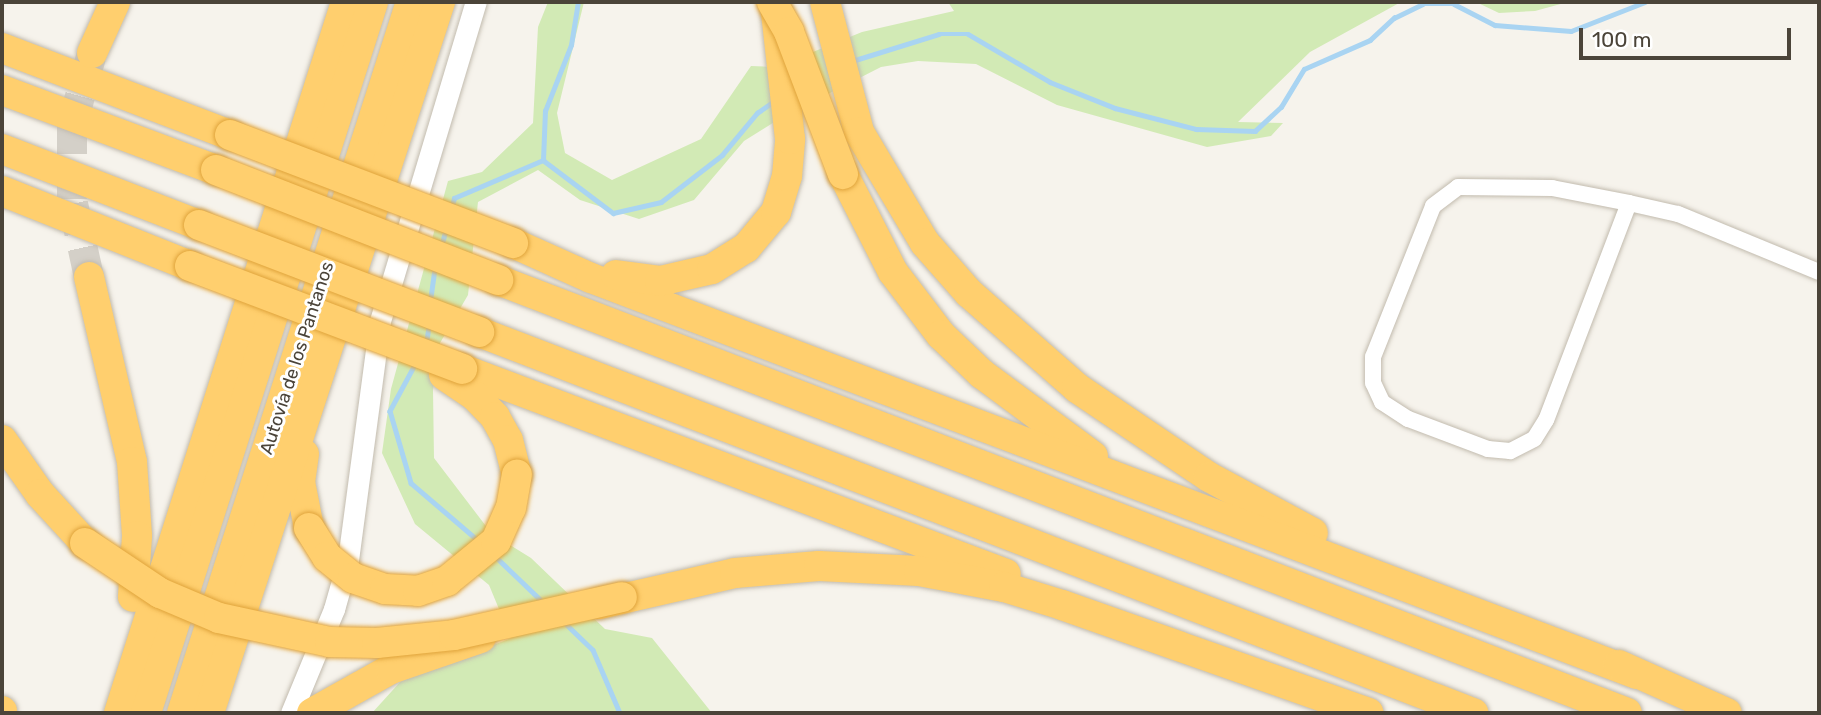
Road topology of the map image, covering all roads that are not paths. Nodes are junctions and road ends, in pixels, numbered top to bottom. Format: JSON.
{"nodes":[{"id":1,"x":115,"y":2,"type":"edge"},
{"id":2,"x":346,"y":2,"type":"edge"},
{"id":3,"x":373,"y":2,"type":"edge"},
{"id":4,"x":411,"y":2,"type":"edge"},
{"id":5,"x":440,"y":2,"type":"edge"},
{"id":6,"x":476,"y":2,"type":"edge"},
{"id":7,"x":774,"y":2,"type":"edge"},
{"id":8,"x":825,"y":2,"type":"edge"},
{"id":9,"x":2,"y":48,"type":"edge"},
{"id":10,"x":92,"y":53,"type":"tunnel mouth"},
{"id":11,"x":2,"y":90,"type":"edge"},
{"id":12,"x":2,"y":149,"type":"edge"},
{"id":13,"x":2,"y":191,"type":"edge"},
{"id":14,"x":1629,"y":203,"type":"junction"},
{"id":15,"x":543,"y":256,"type":"junction"},
{"id":16,"x":190,"y":266,"type":"junction"},
{"id":17,"x":1819,"y":272,"type":"edge"},
{"id":18,"x":89,"y":277,"type":"tunnel mouth"},
{"id":19,"x":313,"y":399,"type":"junction"},
{"id":20,"x":2,"y":440,"type":"edge"},
{"id":21,"x":1166,"y":494,"type":"junction"},
{"id":22,"x":622,"y":597,"type":"junction"},
{"id":23,"x":1165,"y":639,"type":"junction"},
{"id":24,"x":1637,"y":674,"type":"junction"},
{"id":25,"x":111,"y":713,"type":"edge"},
{"id":26,"x":119,"y":713,"type":"edge"},
{"id":27,"x":146,"y":713,"type":"edge"},
{"id":28,"x":182,"y":713,"type":"edge"},
{"id":29,"x":209,"y":713,"type":"edge"},
{"id":30,"x":291,"y":713,"type":"edge"},
{"id":31,"x":312,"y":713,"type":"edge"},
{"id":32,"x":1369,"y":713,"type":"edge"},
{"id":33,"x":1473,"y":713,"type":"edge"},
{"id":34,"x":1627,"y":713,"type":"edge"},
{"id":35,"x":1727,"y":713,"type":"edge"}],
"edges":[{"from":1,"to":10,"type":"highway"},
{"from":2,"to":26,"type":"highway"},
{"from":3,"to":27,"type":"highway","name":"Autovía de los Pantanos"},
{"from":4,"to":28,"type":"highway","name":"Autovía de los Pantanos"},
{"from":5,"to":19,"type":"highway"},
{"from":6,"to":30,"type":"street"},
{"from":7,"to":15,"type":"highway","bridge":true},
{"from":7,"to":21,"type":"highway","bridge":true},
{"from":8,"to":24,"type":"highway"},
{"from":9,"to":15,"type":"highway","bridge":true},
{"from":11,"to":34,"type":"highway","bridge":true},
{"from":12,"to":33,"type":"highway","bridge":true},
{"from":13,"to":16,"type":"highway"},
{"from":14,"to":14,"type":"street"},
{"from":14,"to":17,"type":"street"},
{"from":15,"to":21,"type":"highway"},
{"from":16,"to":19,"type":"highway","bridge":true},
{"from":16,"to":23,"type":"highway","bridge":true},
{"from":18,"to":25,"type":"highway"},
{"from":19,"to":29,"type":"highway"},
{"from":20,"to":22,"type":"highway","bridge":true},
{"from":21,"to":24,"type":"highway"},
{"from":22,"to":23,"type":"highway"},
{"from":22,"to":31,"type":"highway","bridge":true},
{"from":23,"to":32,"type":"highway"},
{"from":24,"to":35,"type":"highway"}]}
